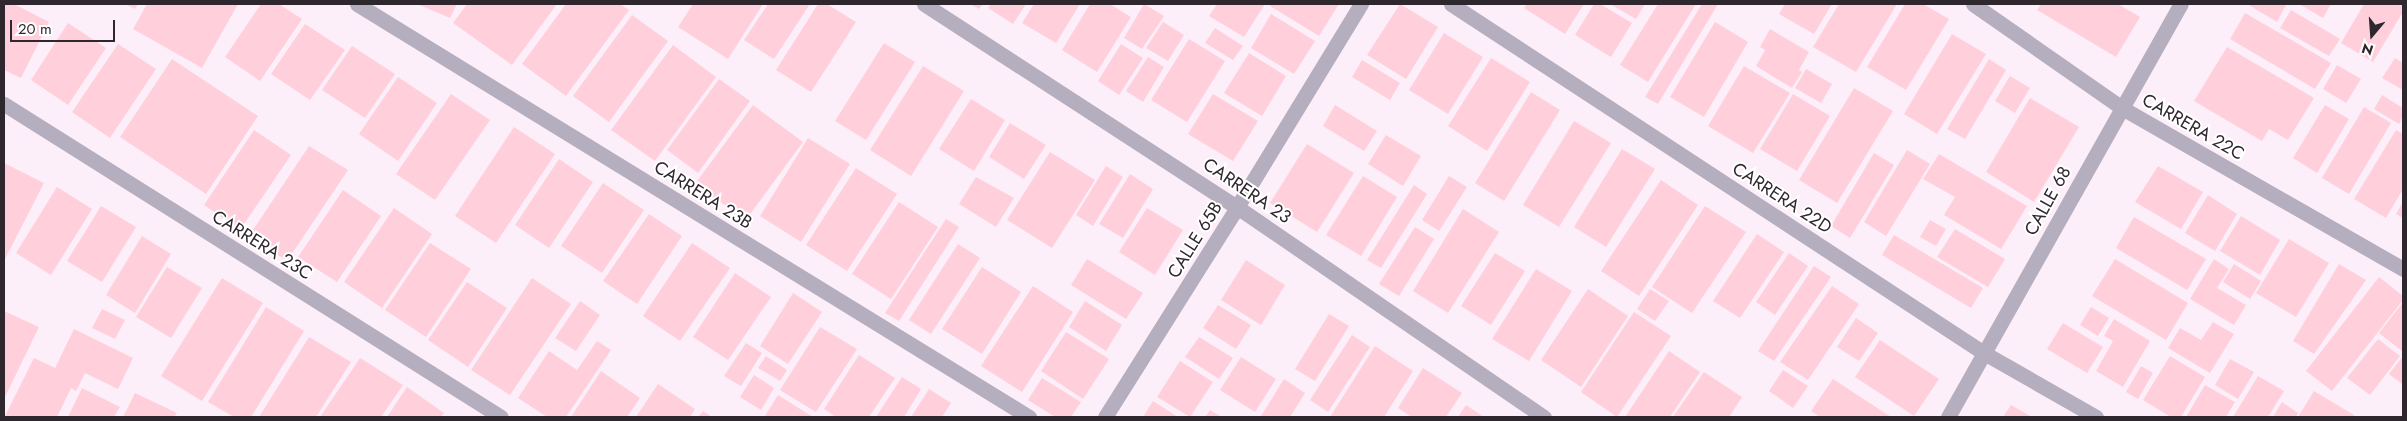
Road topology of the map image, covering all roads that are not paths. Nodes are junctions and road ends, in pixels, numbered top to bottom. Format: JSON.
{"nodes":[{"id":1,"x":357,"y":4,"type":"edge"},
{"id":2,"x":924,"y":4,"type":"edge"},
{"id":3,"x":1360,"y":4,"type":"edge"},
{"id":4,"x":1451,"y":4,"type":"edge"},
{"id":5,"x":1973,"y":4,"type":"edge"},
{"id":6,"x":2181,"y":4,"type":"edge"},
{"id":7,"x":4,"y":104,"type":"edge"},
{"id":8,"x":2122,"y":108,"type":"junction"},
{"id":9,"x":1237,"y":207,"type":"junction"},
{"id":10,"x":2403,"y":269,"type":"edge"},
{"id":11,"x":1984,"y":353,"type":"junction"},
{"id":12,"x":501,"y":417,"type":"edge"},
{"id":13,"x":1029,"y":417,"type":"edge"},
{"id":14,"x":1105,"y":417,"type":"edge"},
{"id":15,"x":1544,"y":417,"type":"edge"},
{"id":16,"x":1948,"y":417,"type":"edge"},
{"id":17,"x":2096,"y":417,"type":"edge"}],
"edges":[{"from":1,"to":13,"type":"street","name":"CARRERA 23B"},
{"from":2,"to":9,"type":"street","name":"CARRERA 23"},
{"from":3,"to":9,"type":"street","name":"CALLE 65B"},
{"from":4,"to":11,"type":"street","name":"CARRERA 22D"},
{"from":5,"to":8,"type":"street","name":"CARRERA 22C"},
{"from":6,"to":8,"type":"street","name":"CALLE 68"},
{"from":7,"to":12,"type":"street","name":"CARRERA 23C"},
{"from":8,"to":10,"type":"street","name":"CARRERA 22C"},
{"from":8,"to":11,"type":"street","name":"CALLE 68"},
{"from":9,"to":14,"type":"street","name":"CALLE 65B"},
{"from":9,"to":15,"type":"street","name":"CARRERA 23"},
{"from":11,"to":16,"type":"street","name":"CALLE 68"},
{"from":11,"to":17,"type":"street","name":"CARRERA 22D"}]}
